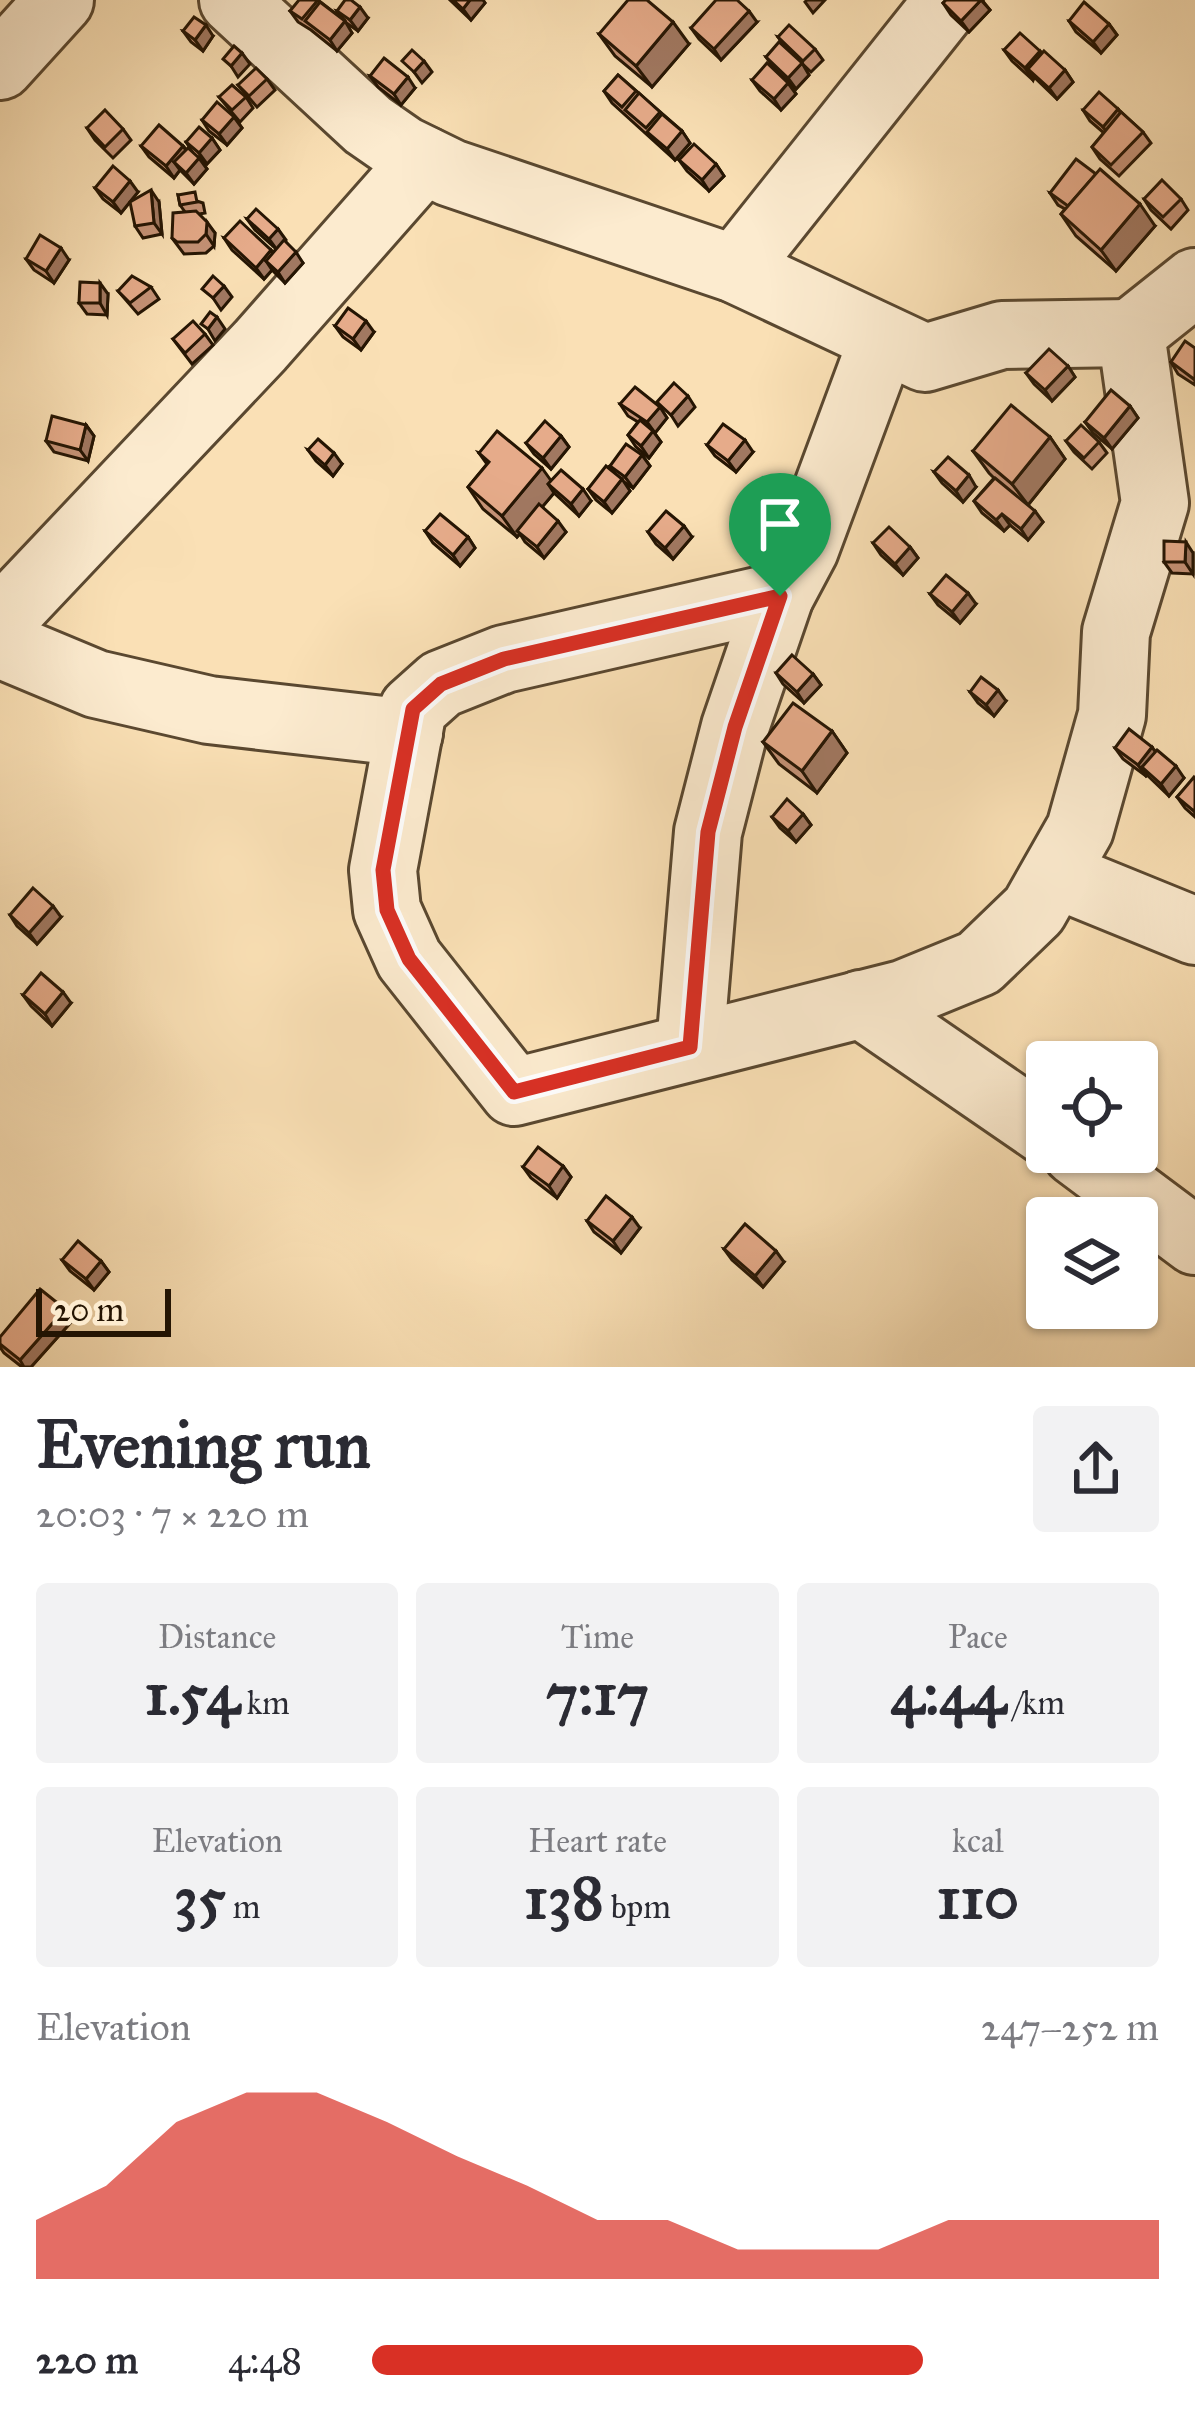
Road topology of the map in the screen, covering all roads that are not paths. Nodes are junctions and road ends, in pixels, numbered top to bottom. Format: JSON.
{"nodes":[{"id":1,"x":60,"y":0,"type":"edge"},
{"id":2,"x":233,"y":0,"type":"edge"},
{"id":3,"x":949,"y":0,"type":"edge"},
{"id":4,"x":0,"y":66,"type":"edge"},
{"id":5,"x":424,"y":160,"type":"junction"},
{"id":6,"x":735,"y":269,"type":"junction"},
{"id":7,"x":1195,"y":282,"type":"edge"},
{"id":8,"x":1131,"y":333,"type":"junction"},
{"id":9,"x":883,"y":340,"type":"junction"},
{"id":10,"x":780,"y":596,"type":"junction"},
{"id":11,"x":0,"y":621,"type":"edge"},
{"id":12,"x":0,"y":644,"type":"edge"},
{"id":13,"x":409,"y":733,"type":"junction"},
{"id":14,"x":1055,"y":874,"type":"junction"},
{"id":15,"x":1195,"y":931,"type":"edge"},
{"id":16,"x":861,"y":1004,"type":"junction"},
{"id":17,"x":690,"y":1047,"type":"junction"},
{"id":18,"x":1026,"y":1118,"type":"edge"},
{"id":19,"x":1104,"y":1173,"type":"edge"},
{"id":20,"x":1195,"y":1241,"type":"edge"}],
"edges":[{"from":1,"to":4,"type":"street"},
{"from":2,"to":5,"type":"street"},
{"from":3,"to":6,"type":"street"},
{"from":5,"to":6,"type":"street"},
{"from":5,"to":11,"type":"street"},
{"from":6,"to":9,"type":"street"},
{"from":7,"to":8,"type":"street"},
{"from":8,"to":9,"type":"street"},
{"from":8,"to":14,"type":"street"},
{"from":9,"to":10,"type":"street"},
{"from":10,"to":13,"type":"street"},
{"from":10,"to":17,"type":"street"},
{"from":12,"to":13,"type":"street"},
{"from":13,"to":17,"type":"street"},
{"from":14,"to":15,"type":"street"},
{"from":14,"to":16,"type":"street"},
{"from":16,"to":17,"type":"street"},
{"from":16,"to":18,"type":"street"},
{"from":19,"to":20,"type":"street"}]}
